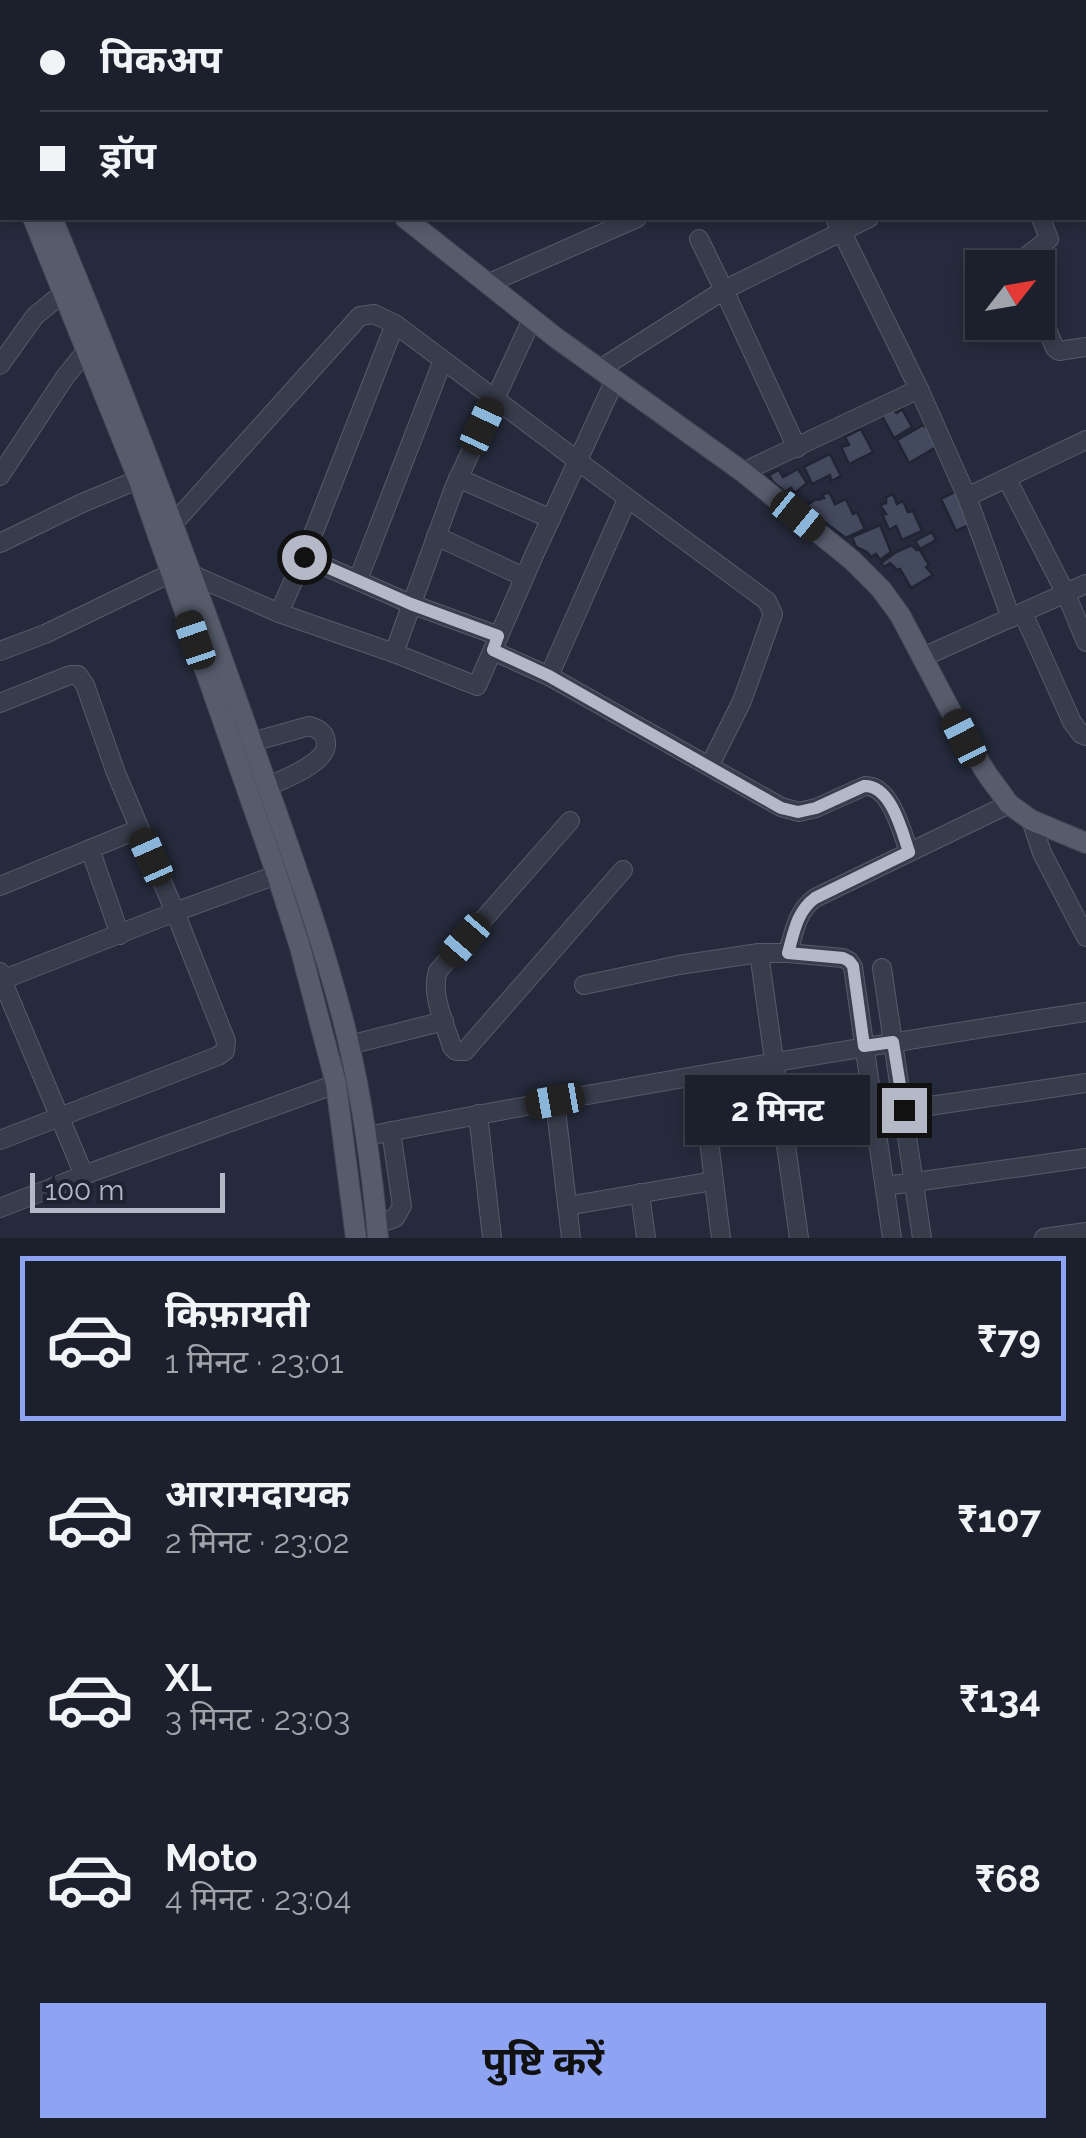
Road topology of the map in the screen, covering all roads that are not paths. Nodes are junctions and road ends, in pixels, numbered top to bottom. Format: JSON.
{"nodes":[{"id":1,"x":34,"y":220,"type":"edge"},
{"id":2,"x":53,"y":220,"type":"edge"},
{"id":3,"x":408,"y":220,"type":"edge"},
{"id":4,"x":627,"y":220,"type":"edge"},
{"id":5,"x":1042,"y":220,"type":"edge"},
{"id":6,"x":838,"y":224,"type":"edge"},
{"id":7,"x":601,"y":225,"type":"edge"},
{"id":8,"x":699,"y":238,"type":"dead end"},
{"id":9,"x":1034,"y":250,"type":"edge"},
{"id":10,"x":488,"y":284,"type":"junction"},
{"id":11,"x":724,"y":290,"type":"junction"},
{"id":12,"x":63,"y":294,"type":"junction"},
{"id":13,"x":532,"y":319,"type":"junction"},
{"id":14,"x":396,"y":324,"type":"junction"},
{"id":15,"x":1052,"y":340,"type":"edge"},
{"id":16,"x":1086,"y":347,"type":"edge"},
{"id":17,"x":86,"y":351,"type":"junction"},
{"id":18,"x":443,"y":360,"type":"junction"},
{"id":19,"x":0,"y":365,"type":"edge"},
{"id":20,"x":608,"y":375,"type":"junction"},
{"id":21,"x":919,"y":389,"type":"junction"},
{"id":22,"x":494,"y":400,"type":"junction"},
{"id":23,"x":1086,"y":440,"type":"edge"},
{"id":24,"x":797,"y":448,"type":"junction"},
{"id":25,"x":577,"y":460,"type":"junction"},
{"id":26,"x":743,"y":472,"type":"junction"},
{"id":27,"x":0,"y":476,"type":"edge"},
{"id":28,"x":146,"y":476,"type":"junction"},
{"id":29,"x":458,"y":478,"type":"junction"},
{"id":30,"x":1007,"y":478,"type":"junction"},
{"id":31,"x":626,"y":497,"type":"junction"},
{"id":32,"x":967,"y":497,"type":"junction"},
{"id":33,"x":551,"y":519,"type":"junction"},
{"id":34,"x":174,"y":524,"type":"junction"},
{"id":35,"x":436,"y":536,"type":"junction"},
{"id":36,"x":0,"y":543,"type":"edge"},
{"id":37,"x":304,"y":557,"type":"junction"},
{"id":38,"x":182,"y":574,"type":"junction"},
{"id":39,"x":524,"y":577,"type":"junction"},
{"id":40,"x":358,"y":580,"type":"junction"},
{"id":41,"x":1086,"y":584,"type":"edge"},
{"id":42,"x":1066,"y":594,"type":"junction"},
{"id":43,"x":411,"y":604,"type":"junction"},
{"id":44,"x":279,"y":613,"type":"junction"},
{"id":45,"x":1017,"y":616,"type":"junction"},
{"id":46,"x":1086,"y":642,"type":"edge"},
{"id":47,"x":496,"y":643,"type":"junction"},
{"id":48,"x":0,"y":652,"type":"edge"},
{"id":49,"x":394,"y":652,"type":"junction"},
{"id":50,"x":924,"y":657,"type":"junction"},
{"id":51,"x":549,"y":676,"type":"junction"},
{"id":52,"x":0,"y":702,"type":"edge"},
{"id":53,"x":1086,"y":736,"type":"edge"},
{"id":54,"x":252,"y":742,"type":"junction"},
{"id":55,"x":710,"y":765,"type":"junction"},
{"id":56,"x":267,"y":787,"type":"junction"},
{"id":57,"x":1009,"y":804,"type":"junction"},
{"id":58,"x":1031,"y":820,"type":"junction"},
{"id":59,"x":570,"y":821,"type":"dead end"},
{"id":60,"x":139,"y":830,"type":"junction"},
{"id":61,"x":1086,"y":842,"type":"edge"},
{"id":62,"x":90,"y":849,"type":"junction"},
{"id":63,"x":909,"y":852,"type":"junction"},
{"id":64,"x":623,"y":870,"type":"dead end"},
{"id":65,"x":287,"y":872,"type":"junction"},
{"id":66,"x":0,"y":886,"type":"edge"},
{"id":67,"x":175,"y":912,"type":"junction"},
{"id":68,"x":120,"y":934,"type":"junction"},
{"id":69,"x":1086,"y":937,"type":"edge"},
{"id":70,"x":760,"y":953,"type":"junction"},
{"id":71,"x":788,"y":953,"type":"junction"},
{"id":72,"x":882,"y":968,"type":"dead end"},
{"id":73,"x":1,"y":977,"type":"edge"},
{"id":74,"x":584,"y":985,"type":"dead end"},
{"id":75,"x":1086,"y":1012,"type":"edge"},
{"id":76,"x":444,"y":1022,"type":"junction"},
{"id":77,"x":893,"y":1042,"type":"junction"},
{"id":78,"x":349,"y":1046,"type":"junction"},
{"id":79,"x":864,"y":1046,"type":"junction"},
{"id":80,"x":775,"y":1063,"type":"junction"},
{"id":81,"x":701,"y":1076,"type":"junction"},
{"id":82,"x":1086,"y":1083,"type":"edge"},
{"id":83,"x":324,"y":1088,"type":"junction"},
{"id":84,"x":555,"y":1101,"type":"junction"},
{"id":85,"x":904,"y":1110,"type":"junction"},
{"id":86,"x":478,"y":1114,"type":"junction"},
{"id":87,"x":875,"y":1114,"type":"junction"},
{"id":88,"x":60,"y":1117,"type":"junction"},
{"id":89,"x":391,"y":1132,"type":"junction"},
{"id":90,"x":366,"y":1136,"type":"junction"},
{"id":91,"x":0,"y":1140,"type":"edge"},
{"id":92,"x":1086,"y":1158,"type":"edge"},
{"id":93,"x":84,"y":1175,"type":"junction"},
{"id":94,"x":713,"y":1181,"type":"junction"},
{"id":95,"x":914,"y":1183,"type":"junction"},
{"id":96,"x":886,"y":1186,"type":"junction"},
{"id":97,"x":640,"y":1194,"type":"junction"},
{"id":98,"x":567,"y":1206,"type":"junction"},
{"id":99,"x":0,"y":1208,"type":"edge"},
{"id":100,"x":377,"y":1231,"type":"edge"},
{"id":101,"x":1086,"y":1232,"type":"edge"},
{"id":102,"x":356,"y":1238,"type":"edge"},
{"id":103,"x":492,"y":1238,"type":"edge"},
{"id":104,"x":571,"y":1238,"type":"edge"},
{"id":105,"x":646,"y":1238,"type":"edge"},
{"id":106,"x":721,"y":1238,"type":"edge"},
{"id":107,"x":798,"y":1238,"type":"edge"},
{"id":108,"x":892,"y":1238,"type":"edge"},
{"id":109,"x":922,"y":1238,"type":"edge"},
{"id":110,"x":1044,"y":1238,"type":"edge"}],
"edges":[{"from":1,"to":12,"type":"main road"},
{"from":2,"to":28,"type":"main road"},
{"from":3,"to":10,"type":"main road"},
{"from":4,"to":7,"type":"street"},
{"from":5,"to":9,"type":"street"},
{"from":6,"to":11,"type":"street"},
{"from":6,"to":21,"type":"street"},
{"from":7,"to":10,"type":"street"},
{"from":8,"to":11,"type":"street"},
{"from":10,"to":13,"type":"main road"},
{"from":11,"to":20,"type":"street"},
{"from":11,"to":24,"type":"street"},
{"from":12,"to":17,"type":"main road"},
{"from":12,"to":19,"type":"street"},
{"from":13,"to":20,"type":"main road"},
{"from":13,"to":22,"type":"street"},
{"from":14,"to":18,"type":"street"},
{"from":14,"to":34,"type":"street"},
{"from":14,"to":37,"type":"street"},
{"from":15,"to":16,"type":"street"},
{"from":17,"to":27,"type":"street"},
{"from":17,"to":28,"type":"main road"},
{"from":18,"to":22,"type":"street"},
{"from":18,"to":40,"type":"street"},
{"from":20,"to":25,"type":"street"},
{"from":20,"to":26,"type":"main road"},
{"from":21,"to":24,"type":"street"},
{"from":21,"to":32,"type":"street"},
{"from":22,"to":25,"type":"street"},
{"from":22,"to":29,"type":"street"},
{"from":23,"to":30,"type":"street"},
{"from":24,"to":26,"type":"street"},
{"from":25,"to":31,"type":"street"},
{"from":25,"to":33,"type":"street"},
{"from":26,"to":50,"type":"main road"},
{"from":28,"to":34,"type":"main road"},
{"from":28,"to":36,"type":"street"},
{"from":28,"to":38,"type":"main road"},
{"from":29,"to":33,"type":"street"},
{"from":29,"to":35,"type":"street"},
{"from":30,"to":32,"type":"street"},
{"from":30,"to":42,"type":"street"},
{"from":31,"to":51,"type":"street"},
{"from":31,"to":55,"type":"street"},
{"from":32,"to":45,"type":"street"},
{"from":33,"to":39,"type":"street"},
{"from":34,"to":38,"type":"main road"},
{"from":35,"to":39,"type":"street"},
{"from":35,"to":43,"type":"street"},
{"from":37,"to":40,"type":"street"},
{"from":37,"to":44,"type":"street"},
{"from":38,"to":44,"type":"street"},
{"from":38,"to":48,"type":"street"},
{"from":38,"to":54,"type":"main road"},
{"from":38,"to":65,"type":"main road"},
{"from":39,"to":47,"type":"street"},
{"from":40,"to":43,"type":"street"},
{"from":41,"to":42,"type":"street"},
{"from":42,"to":45,"type":"street"},
{"from":42,"to":46,"type":"street"},
{"from":43,"to":47,"type":"street"},
{"from":43,"to":49,"type":"street"},
{"from":44,"to":49,"type":"street"},
{"from":45,"to":50,"type":"street"},
{"from":45,"to":53,"type":"street"},
{"from":47,"to":49,"type":"street"},
{"from":47,"to":51,"type":"street"},
{"from":50,"to":57,"type":"main road"},
{"from":51,"to":55,"type":"street"},
{"from":52,"to":60,"type":"street"},
{"from":54,"to":56,"type":"main road"},
{"from":54,"to":56,"type":"street"},
{"from":55,"to":63,"type":"street"},
{"from":56,"to":65,"type":"main road"},
{"from":57,"to":58,"type":"main road"},
{"from":57,"to":63,"type":"street"},
{"from":58,"to":61,"type":"main road"},
{"from":58,"to":69,"type":"street"},
{"from":59,"to":76,"type":"street"},
{"from":60,"to":62,"type":"street"},
{"from":60,"to":67,"type":"street"},
{"from":62,"to":66,"type":"street"},
{"from":62,"to":68,"type":"street"},
{"from":63,"to":71,"type":"street"},
{"from":64,"to":76,"type":"street"},
{"from":65,"to":67,"type":"street"},
{"from":65,"to":78,"type":"main road"},
{"from":65,"to":83,"type":"main road"},
{"from":67,"to":68,"type":"street"},
{"from":67,"to":88,"type":"street"},
{"from":68,"to":73,"type":"street"},
{"from":70,"to":71,"type":"street"},
{"from":70,"to":74,"type":"street"},
{"from":70,"to":80,"type":"street"},
{"from":71,"to":79,"type":"street"},
{"from":72,"to":77,"type":"street"},
{"from":73,"to":88,"type":"street"},
{"from":75,"to":77,"type":"street"},
{"from":76,"to":78,"type":"street"},
{"from":77,"to":79,"type":"street"},
{"from":77,"to":85,"type":"street"},
{"from":78,"to":90,"type":"main road"},
{"from":79,"to":80,"type":"street"},
{"from":79,"to":87,"type":"street"},
{"from":80,"to":81,"type":"street"},
{"from":80,"to":107,"type":"street"},
{"from":81,"to":84,"type":"street"},
{"from":81,"to":94,"type":"street"},
{"from":82,"to":85,"type":"street"},
{"from":83,"to":93,"type":"street"},
{"from":83,"to":102,"type":"main road"},
{"from":84,"to":86,"type":"street"},
{"from":84,"to":98,"type":"street"},
{"from":85,"to":87,"type":"street"},
{"from":85,"to":95,"type":"street"},
{"from":86,"to":89,"type":"street"},
{"from":86,"to":103,"type":"street"},
{"from":87,"to":96,"type":"street"},
{"from":88,"to":91,"type":"street"},
{"from":88,"to":93,"type":"street"},
{"from":89,"to":90,"type":"street"},
{"from":89,"to":100,"type":"street"},
{"from":90,"to":100,"type":"main road"},
{"from":92,"to":95,"type":"street"},
{"from":93,"to":99,"type":"street"},
{"from":94,"to":97,"type":"street"},
{"from":94,"to":106,"type":"street"},
{"from":95,"to":96,"type":"street"},
{"from":95,"to":109,"type":"street"},
{"from":96,"to":108,"type":"street"},
{"from":97,"to":98,"type":"street"},
{"from":97,"to":105,"type":"street"},
{"from":98,"to":104,"type":"street"},
{"from":101,"to":110,"type":"street"}]}
